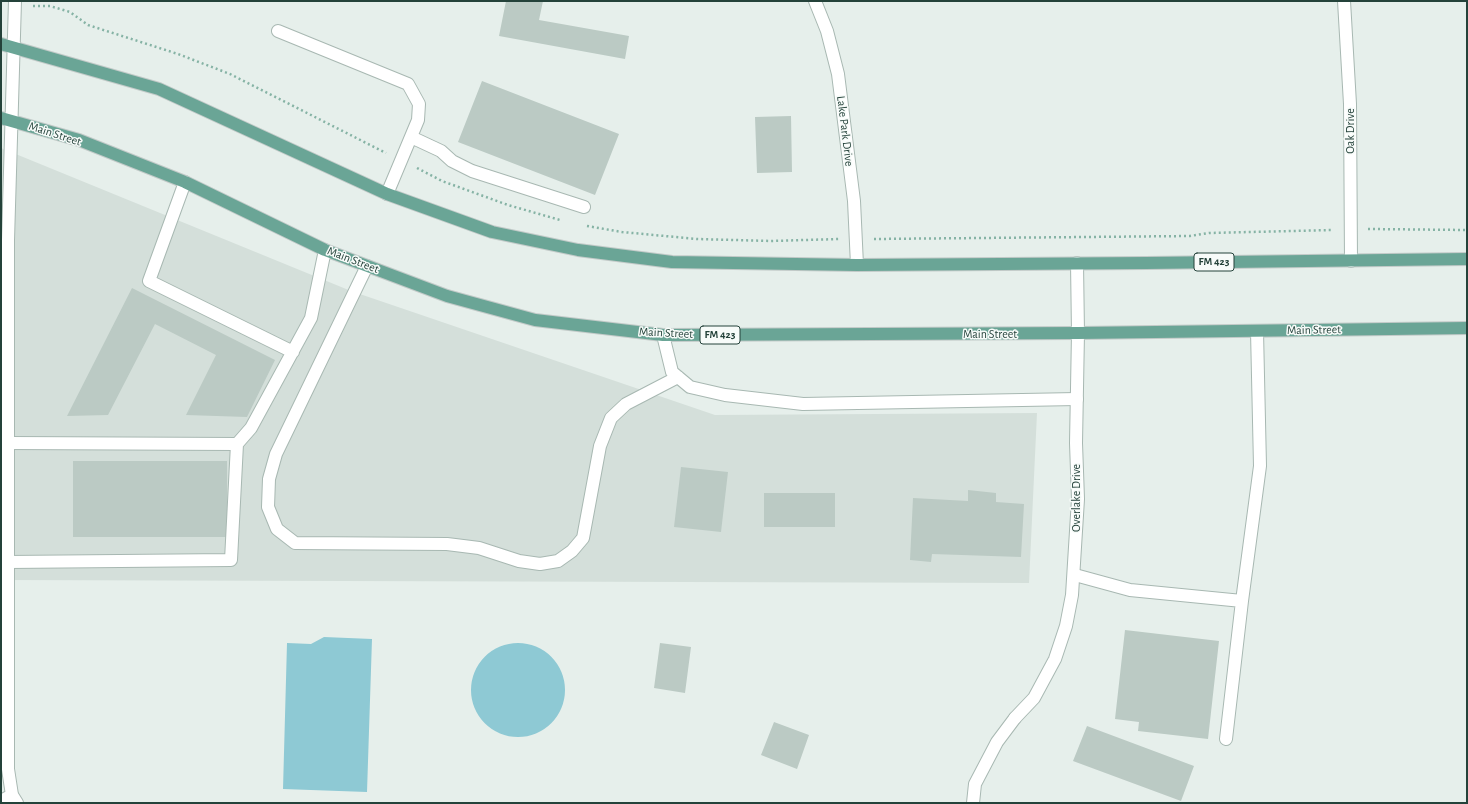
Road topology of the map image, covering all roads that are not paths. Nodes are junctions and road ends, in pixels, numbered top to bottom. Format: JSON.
{"nodes":[{"id":1,"x":815,"y":1,"type":"edge"},
{"id":2,"x":1344,"y":1,"type":"edge"},
{"id":3,"x":15,"y":4,"type":"edge"},
{"id":4,"x":278,"y":31,"type":"dead end"},
{"id":5,"x":1,"y":44,"type":"edge"},
{"id":6,"x":14,"y":47,"type":"junction"},
{"id":7,"x":6,"y":119,"type":"edge"},
{"id":8,"x":411,"y":137,"type":"junction"},
{"id":9,"x":185,"y":182,"type":"junction"},
{"id":10,"x":387,"y":194,"type":"junction"},
{"id":11,"x":584,"y":207,"type":"dead end"},
{"id":12,"x":325,"y":250,"type":"junction"},
{"id":13,"x":1467,"y":259,"type":"edge"},
{"id":14,"x":1351,"y":261,"type":"junction"},
{"id":15,"x":1077,"y":263,"type":"junction"},
{"id":16,"x":858,"y":264,"type":"junction"},
{"id":17,"x":367,"y":266,"type":"junction"},
{"id":18,"x":1467,"y":328,"type":"edge"},
{"id":19,"x":1257,"y":331,"type":"junction"},
{"id":20,"x":1078,"y":333,"type":"junction"},
{"id":21,"x":663,"y":335,"type":"junction"},
{"id":22,"x":294,"y":352,"type":"junction"},
{"id":23,"x":678,"y":377,"type":"junction"},
{"id":24,"x":1077,"y":399,"type":"junction"},
{"id":25,"x":5,"y":420,"type":"edge"},
{"id":26,"x":8,"y":443,"type":"junction"},
{"id":27,"x":237,"y":444,"type":"junction"},
{"id":28,"x":8,"y":562,"type":"junction"},
{"id":29,"x":1075,"y":575,"type":"junction"},
{"id":30,"x":1242,"y":601,"type":"junction"},
{"id":31,"x":4,"y":692,"type":"edge"},
{"id":32,"x":1226,"y":739,"type":"dead end"},
{"id":33,"x":15,"y":799,"type":"edge"},
{"id":34,"x":1,"y":801,"type":"edge"},
{"id":35,"x":973,"y":803,"type":"edge"}],
"edges":[{"from":1,"to":16,"type":"street","name":"Lake Park Drive"},
{"from":2,"to":14,"type":"street","name":"Oak Drive"},
{"from":3,"to":6,"type":"street"},
{"from":4,"to":8,"type":"street"},
{"from":5,"to":6,"type":"main road","number":"FM 423"},
{"from":6,"to":7,"type":"street"},
{"from":6,"to":10,"type":"main road","number":"FM 423"},
{"from":7,"to":9,"type":"main road","name":"Main Street","number":"FM 423"},
{"from":7,"to":25,"type":"street"},
{"from":8,"to":10,"type":"street"},
{"from":8,"to":11,"type":"street"},
{"from":9,"to":12,"type":"main road","name":"Main Street","number":"FM 423"},
{"from":9,"to":22,"type":"street"},
{"from":10,"to":16,"type":"main road","number":"FM 423"},
{"from":12,"to":17,"type":"main road","name":"Main Street","number":"FM 423"},
{"from":12,"to":22,"type":"street"},
{"from":13,"to":14,"type":"main road","number":"FM 423"},
{"from":14,"to":15,"type":"main road","number":"FM 423"},
{"from":15,"to":16,"type":"main road","number":"FM 423"},
{"from":15,"to":20,"type":"street","name":"Overlake Drive"},
{"from":17,"to":21,"type":"main road","name":"Main Street","number":"FM 423"},
{"from":17,"to":23,"type":"street"},
{"from":18,"to":19,"type":"main road","name":"Main Street","number":"FM 423"},
{"from":19,"to":20,"type":"main road","name":"Main Street","number":"FM 423"},
{"from":19,"to":30,"type":"street"},
{"from":20,"to":21,"type":"main road","name":"Main Street","number":"FM 423"},
{"from":20,"to":24,"type":"street","name":"Overlake Drive"},
{"from":21,"to":23,"type":"street"},
{"from":22,"to":27,"type":"street"},
{"from":23,"to":24,"type":"street"},
{"from":24,"to":29,"type":"street","name":"Overlake Drive"},
{"from":25,"to":26,"type":"street"},
{"from":26,"to":27,"type":"street"},
{"from":26,"to":28,"type":"street"},
{"from":27,"to":28,"type":"street"},
{"from":28,"to":31,"type":"street"},
{"from":29,"to":30,"type":"street"},
{"from":29,"to":35,"type":"street","name":"Overlake Drive"},
{"from":30,"to":32,"type":"street"},
{"from":31,"to":33,"type":"street"},
{"from":33,"to":34,"type":"street"}]}
